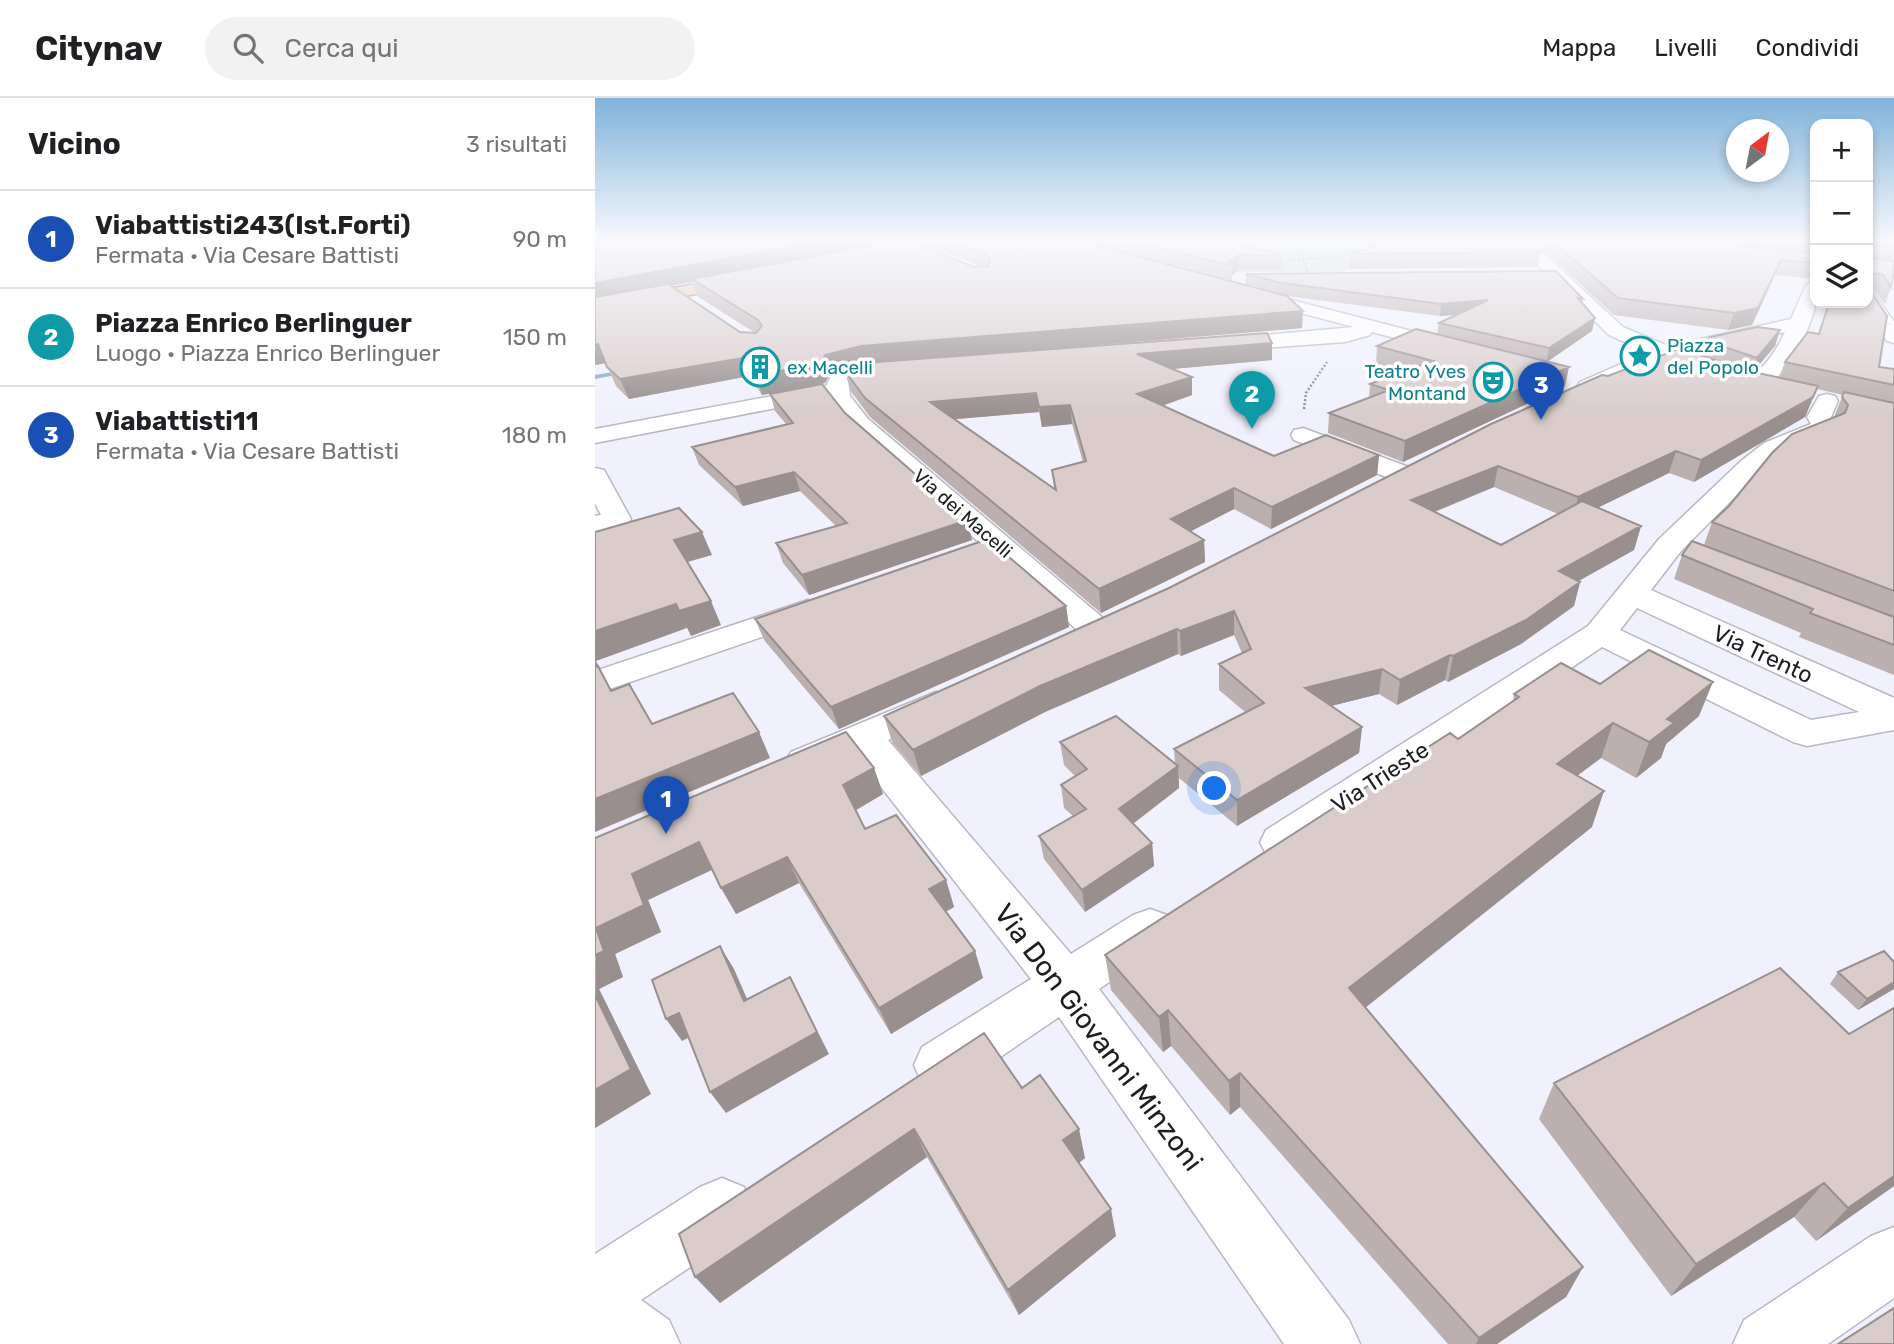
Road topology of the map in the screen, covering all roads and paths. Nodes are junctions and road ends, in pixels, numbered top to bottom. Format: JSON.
{"nodes":[{"id":1,"x":641,"y":299,"type":"edge"},
{"id":2,"x":689,"y":299,"type":"edge"},
{"id":3,"x":1271,"y":299,"type":"edge"},
{"id":4,"x":1286,"y":299,"type":"edge"},
{"id":5,"x":1315,"y":299,"type":"edge"},
{"id":6,"x":1590,"y":299,"type":"edge"},
{"id":7,"x":1278,"y":302,"type":"junction"},
{"id":8,"x":1810,"y":302,"type":"edge"},
{"id":9,"x":701,"y":307,"type":"edge"},
{"id":10,"x":595,"y":308,"type":"edge"},
{"id":11,"x":1872,"y":308,"type":"edge"},
{"id":12,"x":1800,"y":323,"type":"junction"},
{"id":13,"x":1375,"y":328,"type":"junction"},
{"id":14,"x":1399,"y":334,"type":"junction"},
{"id":15,"x":1345,"y":336,"type":"junction"},
{"id":16,"x":1894,"y":337,"type":"edge"},
{"id":17,"x":1673,"y":342,"type":"junction"},
{"id":18,"x":1197,"y":347,"type":"edge"},
{"id":19,"x":1473,"y":352,"type":"edge"},
{"id":20,"x":1703,"y":367,"type":"edge"},
{"id":21,"x":921,"y":369,"type":"edge"},
{"id":22,"x":1730,"y":377,"type":"edge"},
{"id":23,"x":1756,"y":384,"type":"junction"},
{"id":24,"x":1577,"y":387,"type":"edge"},
{"id":25,"x":836,"y":390,"type":"junction"},
{"id":26,"x":1779,"y":390,"type":"edge"},
{"id":27,"x":1826,"y":401,"type":"dead end"},
{"id":28,"x":1302,"y":424,"type":"joint"},
{"id":29,"x":595,"y":436,"type":"edge"},
{"id":30,"x":595,"y":477,"type":"edge"},
{"id":31,"x":1368,"y":494,"type":"edge"},
{"id":32,"x":595,"y":525,"type":"edge"},
{"id":33,"x":999,"y":544,"type":"junction"},
{"id":34,"x":959,"y":558,"type":"edge"},
{"id":35,"x":1633,"y":594,"type":"junction"},
{"id":36,"x":842,"y":598,"type":"edge"},
{"id":37,"x":1097,"y":631,"type":"edge"},
{"id":38,"x":1600,"y":633,"type":"junction"},
{"id":39,"x":595,"y":683,"type":"edge"},
{"id":40,"x":962,"y":692,"type":"edge"},
{"id":41,"x":1894,"y":716,"type":"edge"},
{"id":42,"x":863,"y":737,"type":"junction"},
{"id":43,"x":774,"y":776,"type":"edge"},
{"id":44,"x":1251,"y":862,"type":"edge"},
{"id":45,"x":1181,"y":908,"type":"edge"},
{"id":46,"x":1065,"y":984,"type":"junction"},
{"id":47,"x":905,"y":1089,"type":"edge"},
{"id":48,"x":767,"y":1179,"type":"edge"},
{"id":49,"x":1894,"y":1259,"type":"edge"},
{"id":50,"x":595,"y":1292,"type":"edge"},
{"id":51,"x":595,"y":1309,"type":"edge"},
{"id":52,"x":645,"y":1344,"type":"edge"},
{"id":53,"x":1325,"y":1344,"type":"edge"},
{"id":54,"x":1768,"y":1344,"type":"edge"}],
"edges":[{"from":1,"to":10,"type":"main road"},
{"from":2,"to":9,"type":"street"},
{"from":3,"to":7,"type":"street"},
{"from":4,"to":7,"type":"street"},
{"from":5,"to":14,"type":"street"},
{"from":6,"to":17,"type":"street"},
{"from":7,"to":13,"type":"street"},
{"from":8,"to":12,"type":"street"},
{"from":11,"to":16,"type":"street"},
{"from":12,"to":17,"type":"street"},
{"from":12,"to":23,"type":"street"},
{"from":13,"to":14,"type":"street"},
{"from":13,"to":15,"type":"street"},
{"from":14,"to":19,"type":"street"},
{"from":15,"to":18,"type":"street"},
{"from":15,"to":28,"type":"path"},
{"from":17,"to":20,"type":"street"},
{"from":17,"to":24,"type":"street"},
{"from":21,"to":25,"type":"street"},
{"from":22,"to":23,"type":"street"},
{"from":23,"to":26,"type":"street"},
{"from":25,"to":29,"type":"street"},
{"from":25,"to":33,"type":"street","name":"Via dei Macelli"},
{"from":27,"to":35,"type":"street","name":"Via Trieste"},
{"from":28,"to":31,"type":"street"},
{"from":30,"to":32,"type":"street"},
{"from":33,"to":34,"type":"street"},
{"from":33,"to":37,"type":"street","name":"Via dei Macelli"},
{"from":35,"to":38,"type":"street","name":"Via Trieste"},
{"from":35,"to":41,"type":"street","name":"Via Trento"},
{"from":36,"to":39,"type":"street"},
{"from":38,"to":41,"type":"street","name":"Via Trento"},
{"from":38,"to":44,"type":"street","name":"Via Trieste"},
{"from":40,"to":42,"type":"street"},
{"from":42,"to":43,"type":"street"},
{"from":42,"to":46,"type":"street","name":"Via Don Giovanni Minzoni"},
{"from":45,"to":46,"type":"street"},
{"from":46,"to":47,"type":"street"},
{"from":46,"to":53,"type":"street","name":"Via Don Giovanni Minzoni"},
{"from":48,"to":50,"type":"street"},
{"from":49,"to":54,"type":"street"},
{"from":51,"to":52,"type":"street"}]}
